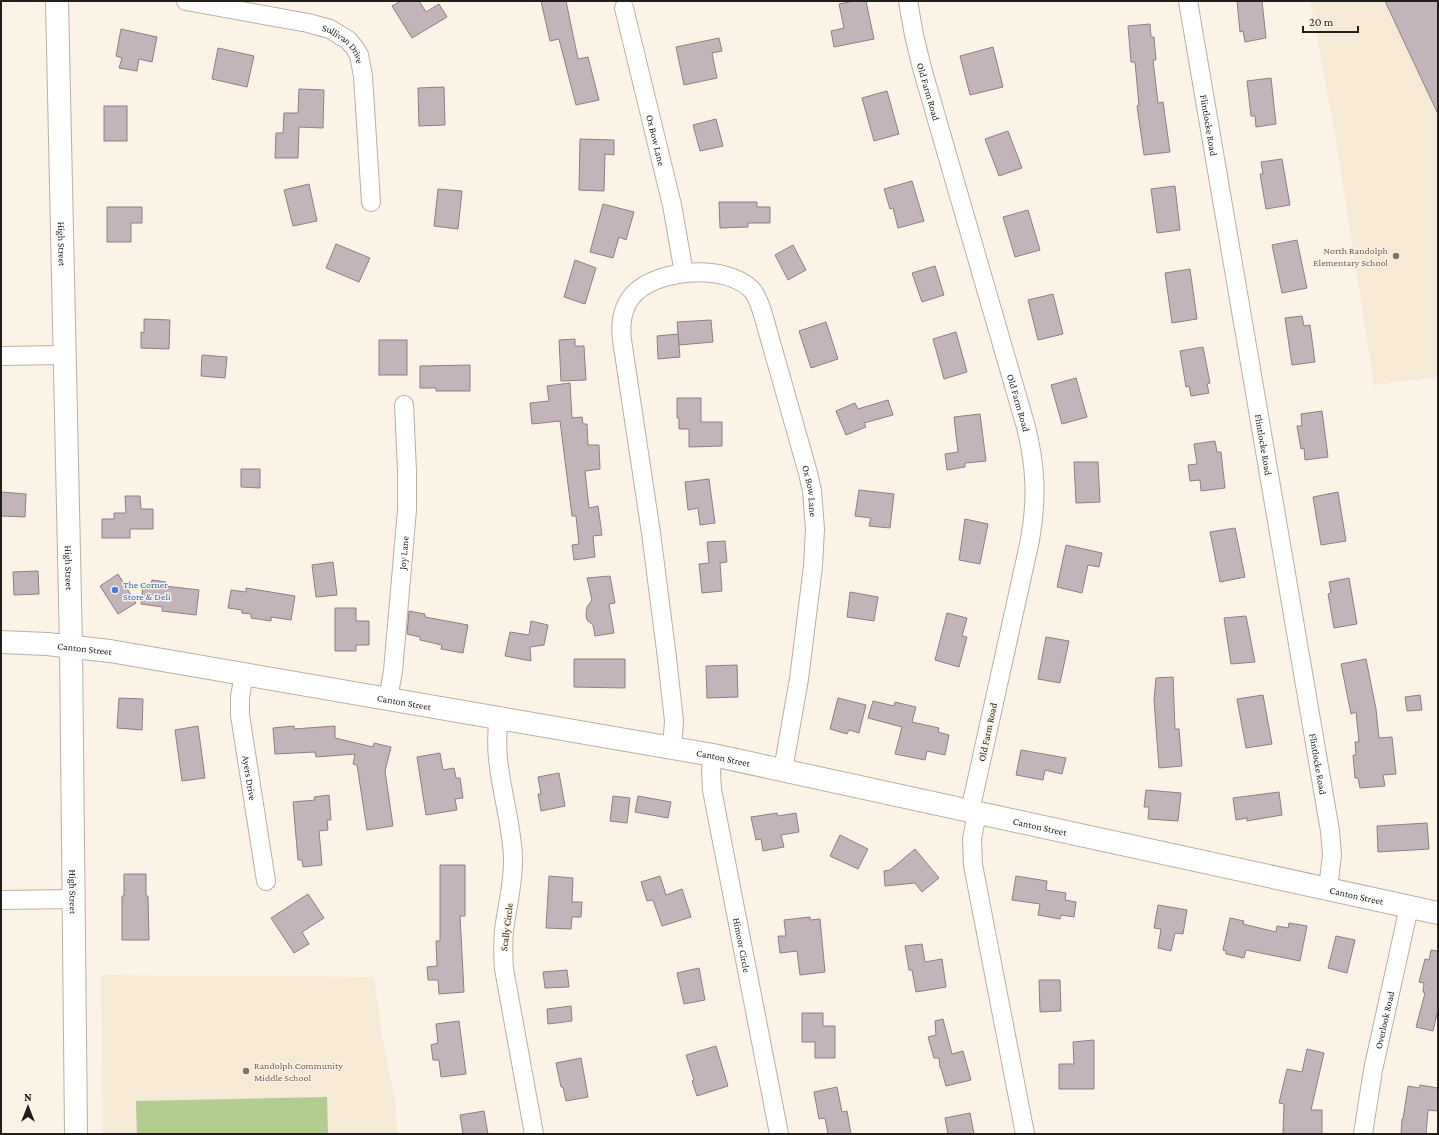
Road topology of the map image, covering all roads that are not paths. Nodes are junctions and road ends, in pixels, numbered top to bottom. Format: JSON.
{"nodes":[{"id":1,"x":57,"y":1,"type":"edge"},
{"id":2,"x":186,"y":1,"type":"edge"},
{"id":3,"x":908,"y":1,"type":"edge"},
{"id":4,"x":1188,"y":1,"type":"edge"},
{"id":5,"x":624,"y":8,"type":"dead end"},
{"id":6,"x":371,"y":202,"type":"dead end"},
{"id":7,"x":684,"y":273,"type":"junction"},
{"id":8,"x":64,"y":355,"type":"junction"},
{"id":9,"x":1,"y":356,"type":"edge"},
{"id":10,"x":404,"y":405,"type":"dead end"},
{"id":11,"x":1,"y":642,"type":"edge"},
{"id":12,"x":70,"y":646,"type":"junction"},
{"id":13,"x":244,"y":674,"type":"junction"},
{"id":14,"x":388,"y":700,"type":"junction"},
{"id":15,"x":499,"y":718,"type":"junction"},
{"id":16,"x":672,"y":748,"type":"junction"},
{"id":17,"x":713,"y":755,"type":"junction"},
{"id":18,"x":784,"y":770,"type":"junction"},
{"id":19,"x":973,"y":812,"type":"junction"},
{"id":20,"x":266,"y":881,"type":"dead end"},
{"id":21,"x":1328,"y":888,"type":"junction"},
{"id":22,"x":74,"y":899,"type":"junction"},
{"id":23,"x":1,"y":900,"type":"edge"},
{"id":24,"x":1409,"y":907,"type":"junction"},
{"id":25,"x":1438,"y":913,"type":"edge"},
{"id":26,"x":76,"y":1134,"type":"edge"},
{"id":27,"x":534,"y":1134,"type":"edge"},
{"id":28,"x":779,"y":1134,"type":"edge"},
{"id":29,"x":1025,"y":1134,"type":"edge"},
{"id":30,"x":1363,"y":1134,"type":"edge"}],
"edges":[{"from":1,"to":8,"type":"street","name":"High Street"},
{"from":2,"to":6,"type":"street","name":"Sullivan Drive"},
{"from":3,"to":19,"type":"street","name":"Old Farm Road"},
{"from":4,"to":21,"type":"street","name":"Flintlocke Road"},
{"from":5,"to":7,"type":"street","name":"Ox Bow Lane"},
{"from":7,"to":16,"type":"street","name":"Ox Bow Lane"},
{"from":7,"to":18,"type":"street","name":"Ox Bow Lane"},
{"from":8,"to":9,"type":"street"},
{"from":8,"to":12,"type":"street","name":"High Street"},
{"from":10,"to":14,"type":"street","name":"Joy Lane"},
{"from":11,"to":12,"type":"street","name":"Canton Street"},
{"from":12,"to":13,"type":"street","name":"Canton Street"},
{"from":12,"to":22,"type":"street","name":"High Street"},
{"from":13,"to":14,"type":"street","name":"Canton Street"},
{"from":13,"to":20,"type":"street","name":"Ayers Drive"},
{"from":14,"to":15,"type":"street","name":"Canton Street"},
{"from":15,"to":16,"type":"street","name":"Canton Street"},
{"from":15,"to":27,"type":"street","name":"Scally Circle"},
{"from":16,"to":17,"type":"street","name":"Canton Street"},
{"from":17,"to":18,"type":"street","name":"Canton Street"},
{"from":17,"to":28,"type":"street","name":"Himoor Circle"},
{"from":18,"to":19,"type":"street","name":"Canton Street"},
{"from":19,"to":21,"type":"street","name":"Canton Street"},
{"from":19,"to":29,"type":"street"},
{"from":21,"to":24,"type":"street","name":"Canton Street"},
{"from":22,"to":23,"type":"street"},
{"from":22,"to":26,"type":"street","name":"High Street"},
{"from":24,"to":25,"type":"street","name":"Canton Street"},
{"from":24,"to":30,"type":"street","name":"Overlook Road"}]}
